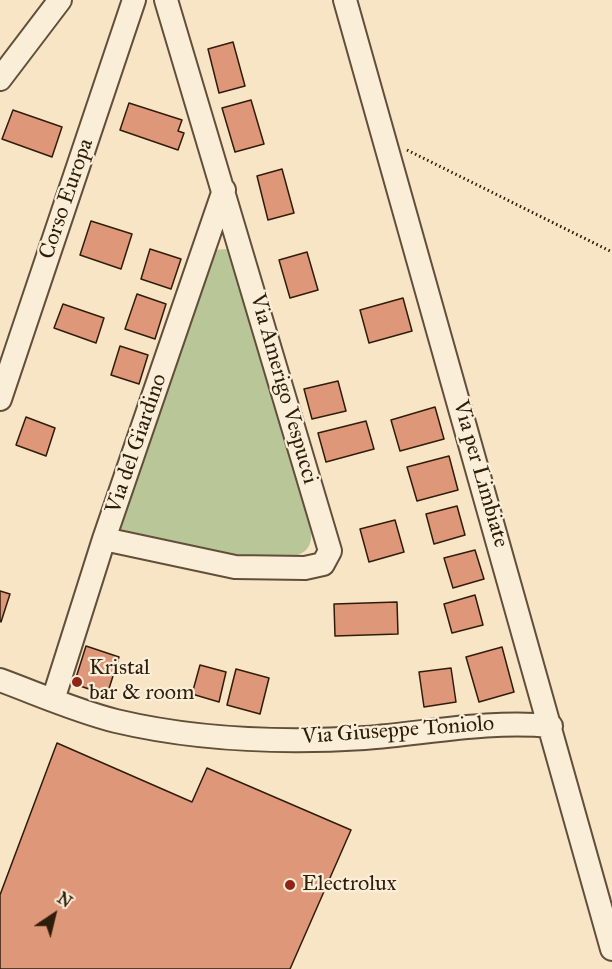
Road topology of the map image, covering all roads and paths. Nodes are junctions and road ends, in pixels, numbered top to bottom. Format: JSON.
{"nodes":[{"id":1,"x":60,"y":0,"type":"edge"},
{"id":2,"x":165,"y":0,"type":"edge"},
{"id":3,"x":345,"y":0,"type":"edge"},
{"id":4,"x":130,"y":1,"type":"edge"},
{"id":5,"x":0,"y":79,"type":"edge"},
{"id":6,"x":384,"y":138,"type":"junction"},
{"id":7,"x":224,"y":190,"type":"junction"},
{"id":8,"x":612,"y":252,"type":"edge"},
{"id":9,"x":0,"y":399,"type":"edge"},
{"id":10,"x":104,"y":539,"type":"junction"},
{"id":11,"x":0,"y":680,"type":"edge"},
{"id":12,"x":53,"y":700,"type":"junction"},
{"id":13,"x":551,"y":726,"type":"junction"},
{"id":14,"x":612,"y":949,"type":"edge"}],
"edges":[{"from":1,"to":5,"type":"street"},
{"from":2,"to":7,"type":"street","name":"Via Amerigo Vespucci"},
{"from":3,"to":6,"type":"street","name":"Via per Limbiate"},
{"from":4,"to":9,"type":"street","name":"Corso Europa"},
{"from":6,"to":8,"type":"path"},
{"from":6,"to":13,"type":"street","name":"Via per Limbiate"},
{"from":7,"to":10,"type":"street","name":"Via del Giardino"},
{"from":7,"to":10,"type":"street","name":"Via Amerigo Vespucci"},
{"from":10,"to":12,"type":"street","name":"Via del Giardino"},
{"from":11,"to":12,"type":"street","name":"Via Giuseppe Toniolo"},
{"from":12,"to":13,"type":"street","name":"Via Giuseppe Toniolo"},
{"from":13,"to":14,"type":"street","name":"Via per Limbiate"}]}
